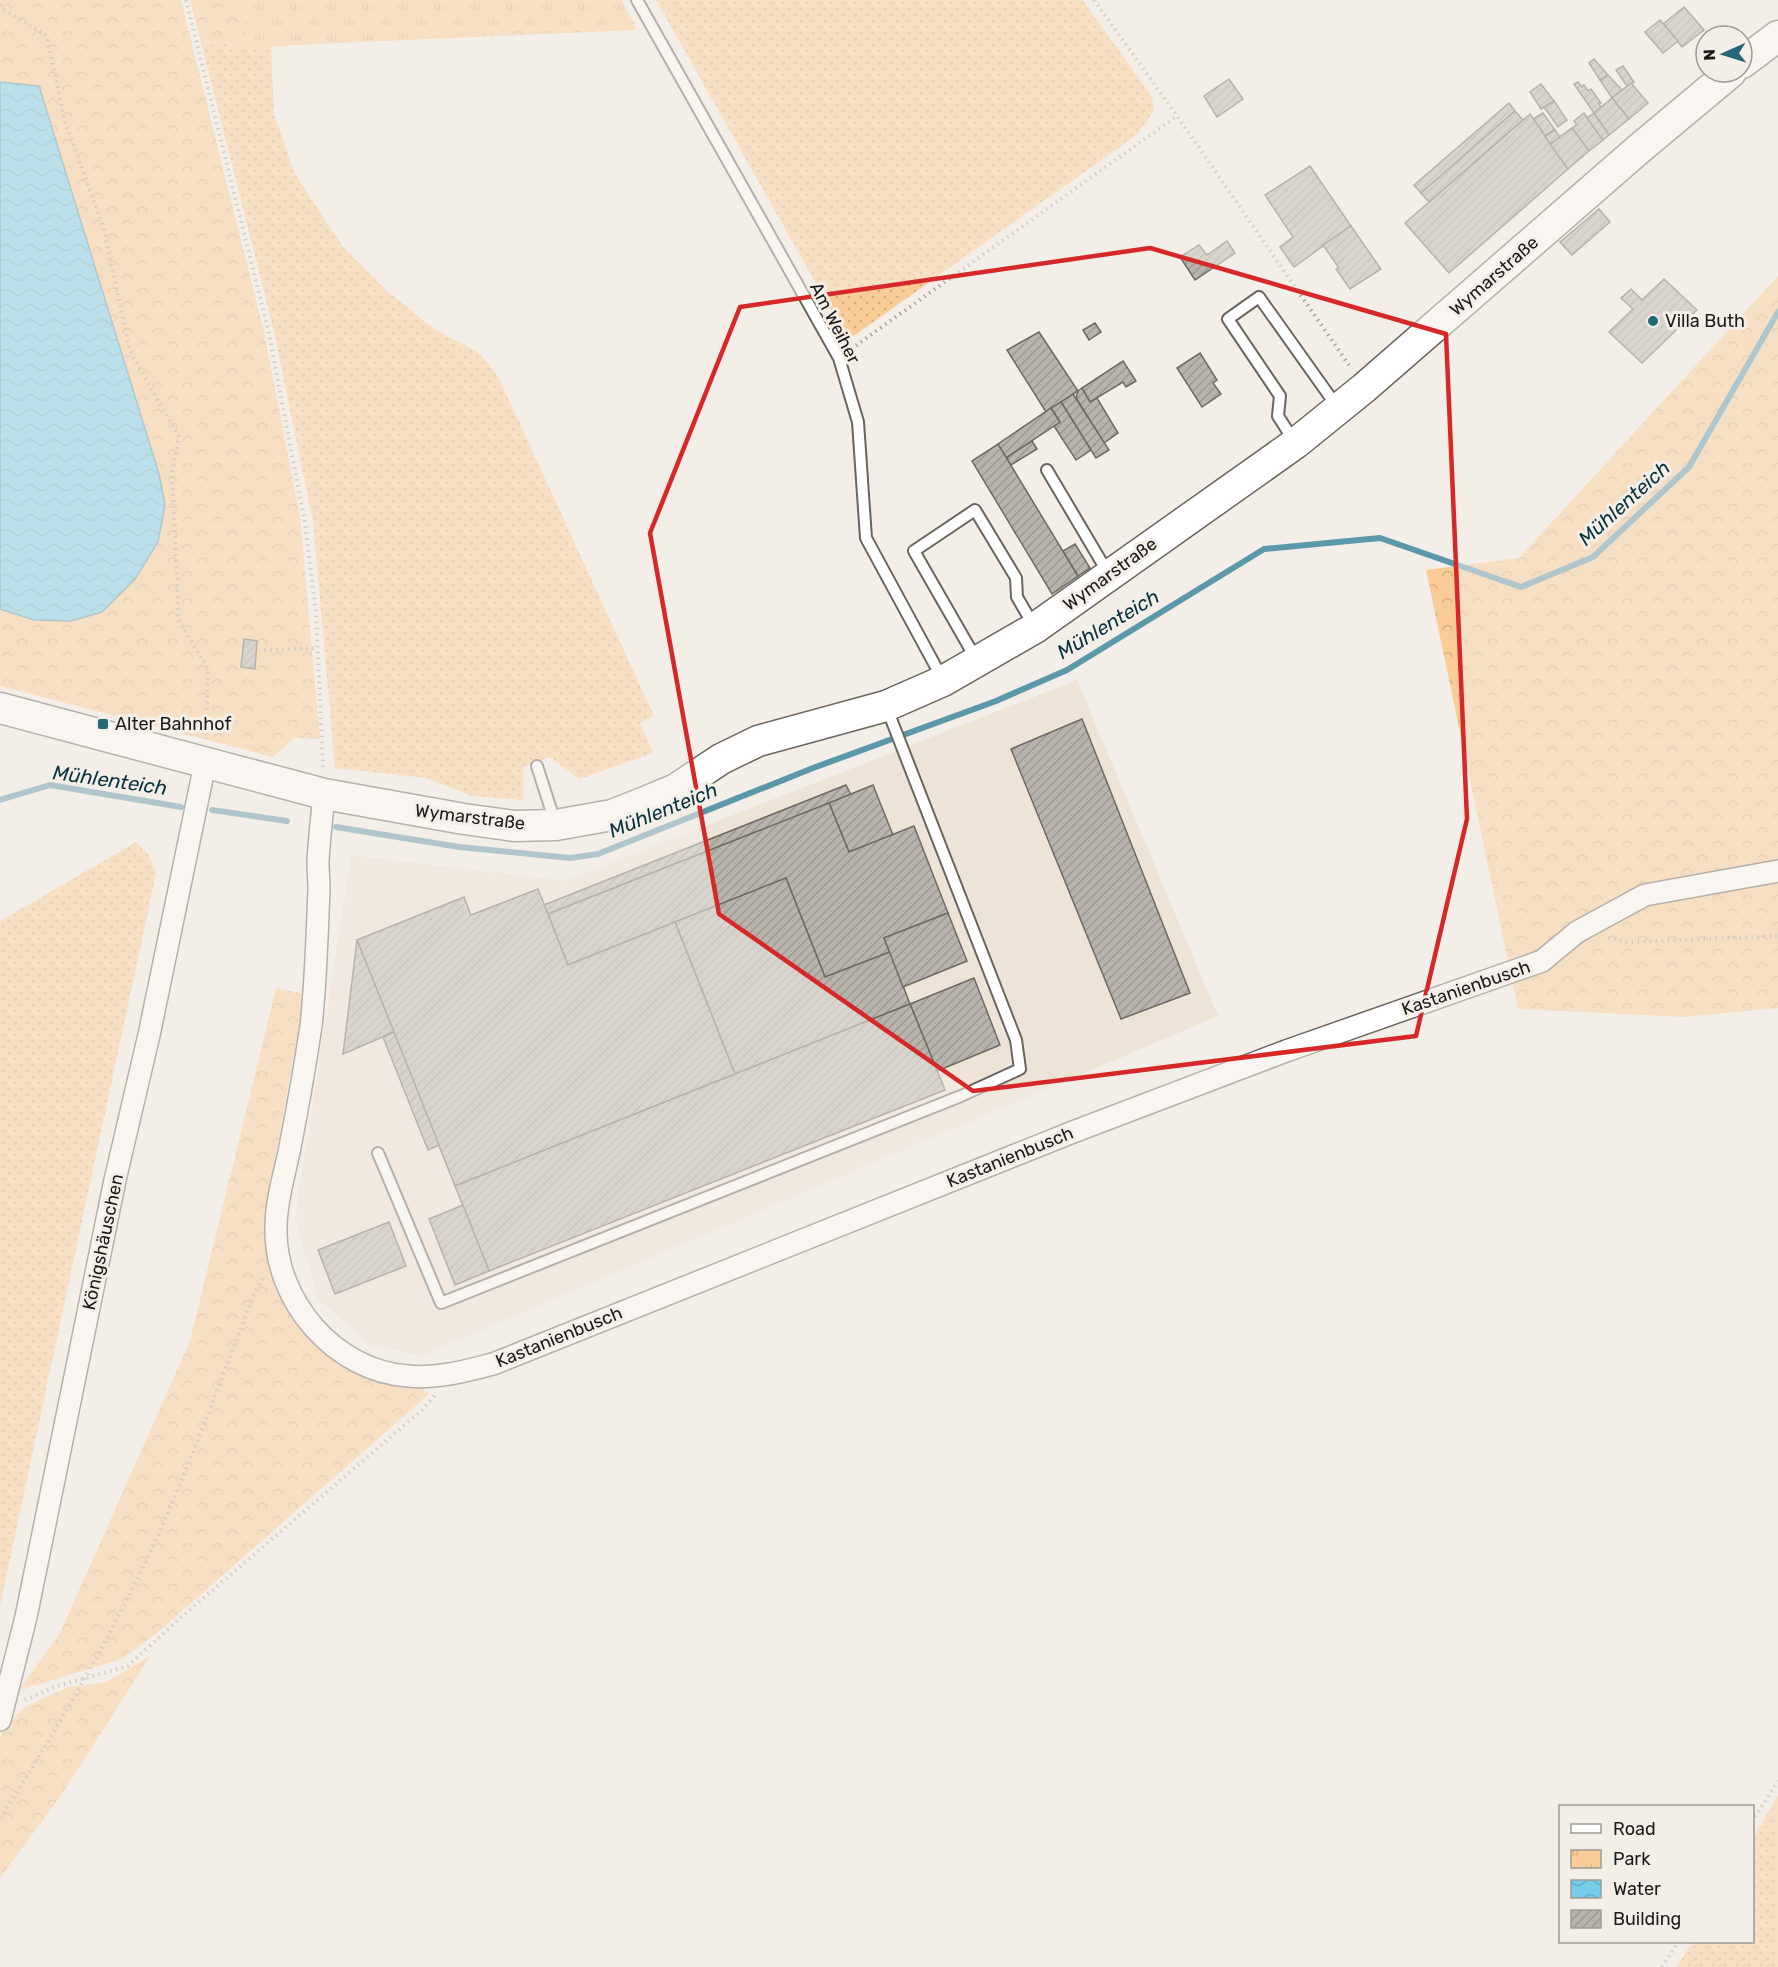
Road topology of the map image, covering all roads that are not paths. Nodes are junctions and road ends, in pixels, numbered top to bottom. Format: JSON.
{"nodes":[{"id":1,"x":637,"y":0,"type":"edge"},
{"id":2,"x":1778,"y":36,"type":"edge"},
{"id":3,"x":1754,"y":54,"type":"edge"},
{"id":4,"x":1717,"y":84,"type":"edge"},
{"id":5,"x":1339,"y":408,"type":"junction"},
{"id":6,"x":1296,"y":443,"type":"junction"},
{"id":7,"x":1047,"y":470,"type":"dead end"},
{"id":8,"x":1109,"y":575,"type":"junction"},
{"id":9,"x":1035,"y":628,"type":"junction"},
{"id":10,"x":977,"y":662,"type":"junction"},
{"id":11,"x":943,"y":681,"type":"junction"},
{"id":12,"x":0,"y":708,"type":"edge"},
{"id":13,"x":890,"y":714,"type":"junction"},
{"id":14,"x":205,"y":764,"type":"junction"},
{"id":15,"x":537,"y":766,"type":"dead end"},
{"id":16,"x":324,"y":794,"type":"junction"},
{"id":17,"x":556,"y":825,"type":"junction"},
{"id":18,"x":1778,"y":871,"type":"edge"},
{"id":19,"x":378,"y":1153,"type":"dead end"},
{"id":20,"x":2,"y":1715,"type":"edge"}],
"edges":[{"from":1,"to":11,"type":"lane","name":"Am Weiher"},
{"from":2,"to":3,"type":"main road"},
{"from":4,"to":5,"type":"main road","name":"Wymarstraße"},
{"from":5,"to":6,"type":"main road","name":"Wymarstraße"},
{"from":5,"to":6,"type":"lane"},
{"from":6,"to":8,"type":"main road","name":"Wymarstraße"},
{"from":7,"to":8,"type":"lane"},
{"from":8,"to":9,"type":"main road","name":"Wymarstraße"},
{"from":9,"to":10,"type":"main road","name":"Wymarstraße"},
{"from":9,"to":10,"type":"lane"},
{"from":10,"to":11,"type":"main road","name":"Wymarstraße"},
{"from":11,"to":13,"type":"main road","name":"Wymarstraße"},
{"from":12,"to":14,"type":"main road","name":"Wymarstraße"},
{"from":13,"to":17,"type":"main road","name":"Wymarstraße"},
{"from":13,"to":19,"type":"lane"},
{"from":14,"to":16,"type":"main road","name":"Wymarstraße"},
{"from":14,"to":20,"type":"street","name":"Königshäuschen"},
{"from":15,"to":17,"type":"lane"},
{"from":16,"to":17,"type":"main road","name":"Wymarstraße"},
{"from":16,"to":18,"type":"street","name":"Kastanienbusch"}]}
